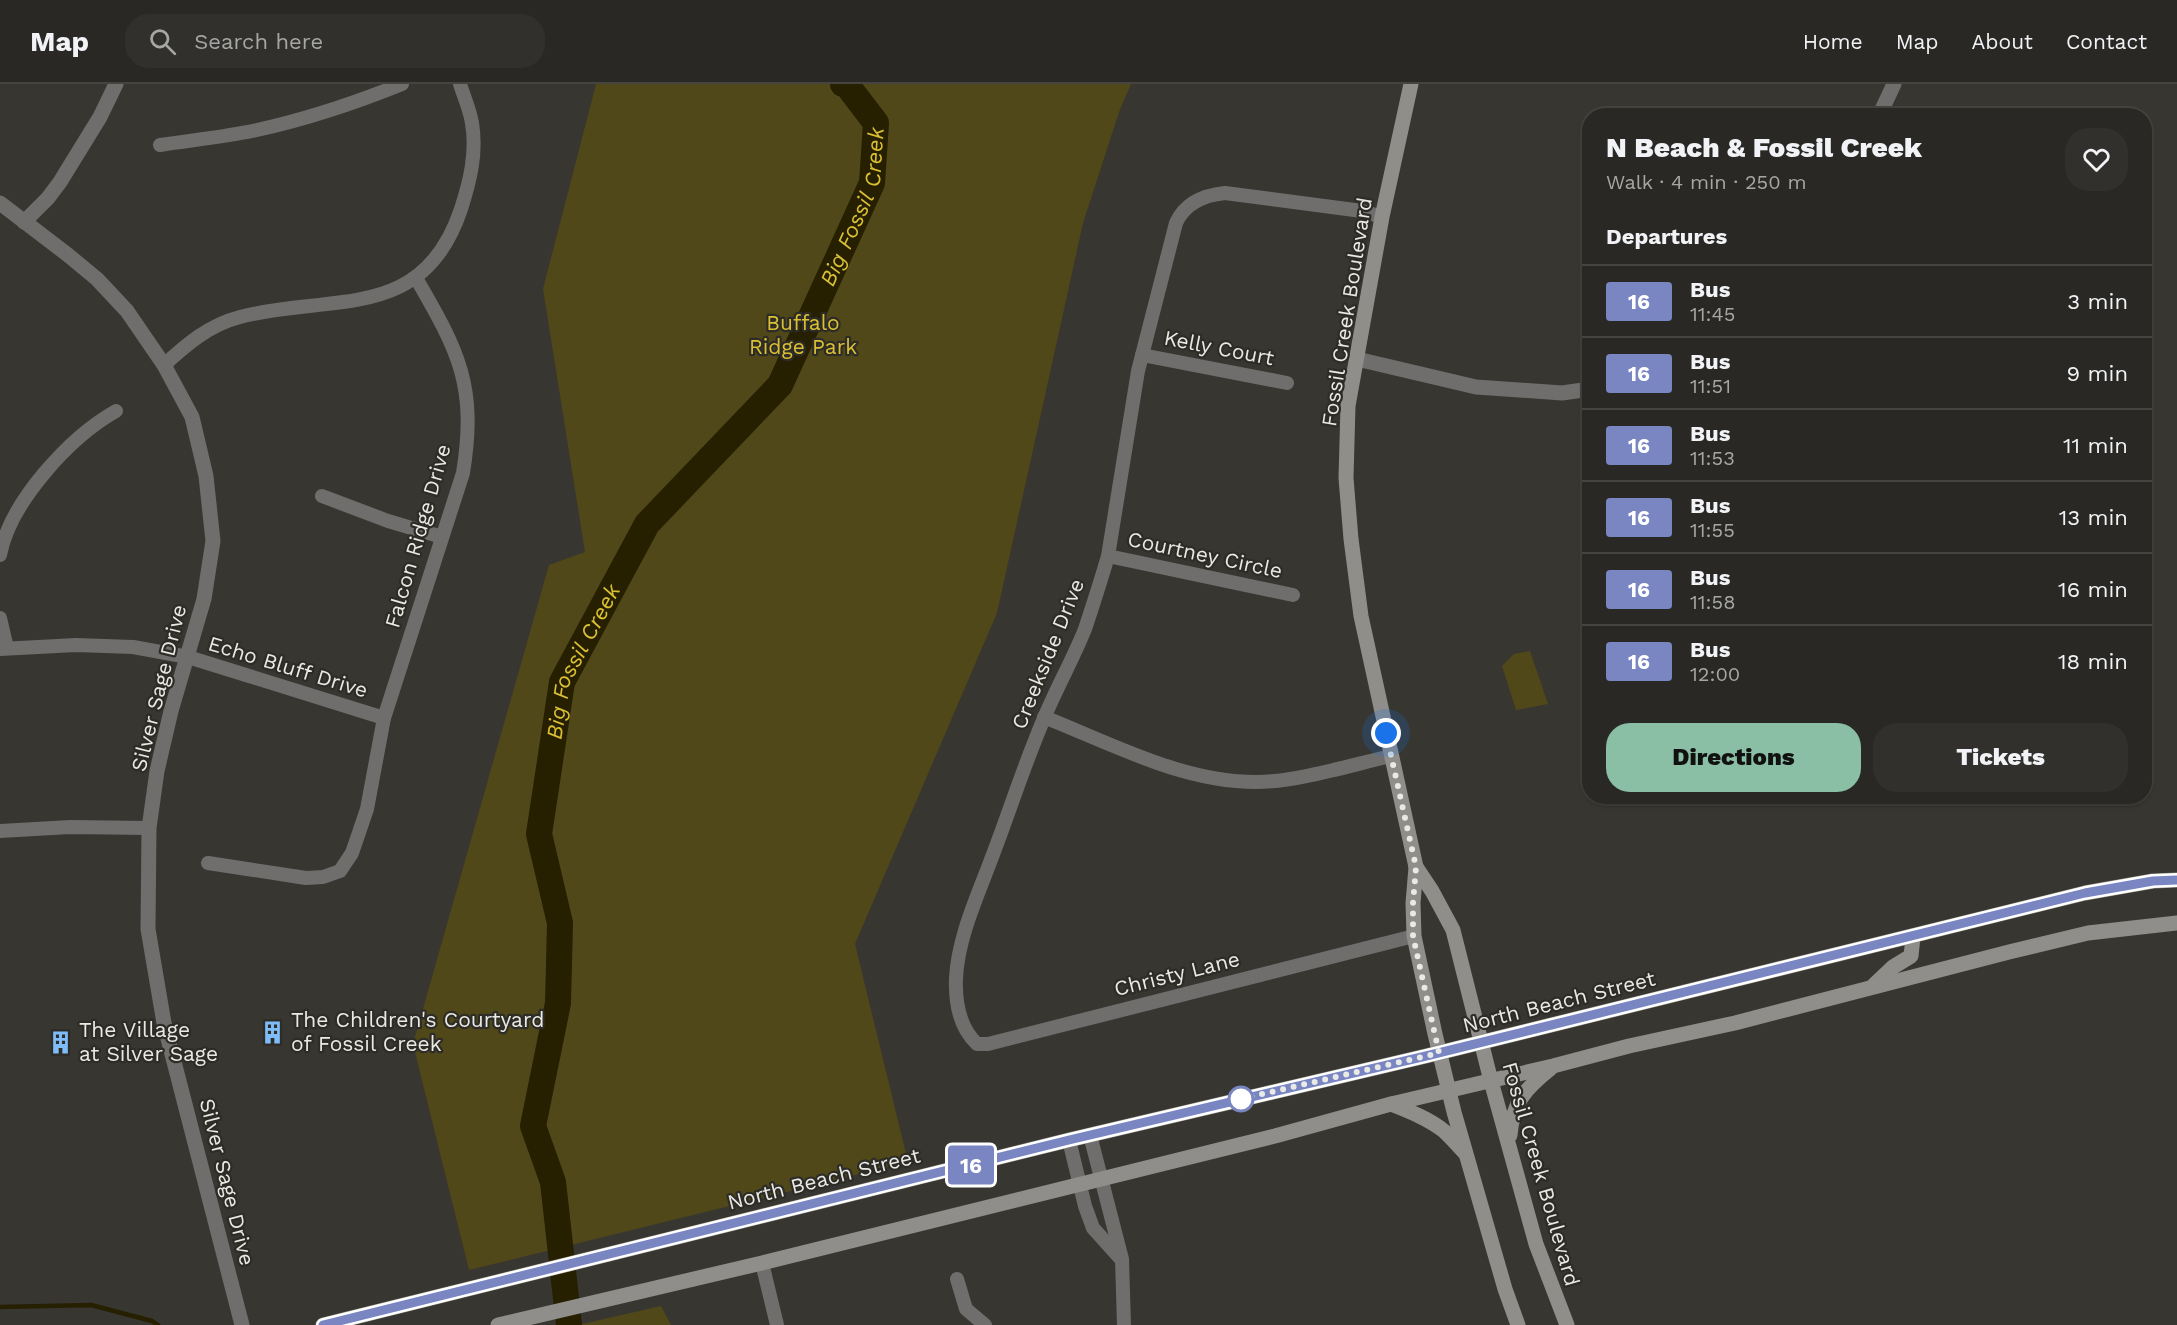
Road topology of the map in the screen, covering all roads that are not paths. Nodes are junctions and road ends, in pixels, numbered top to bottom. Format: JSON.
{"nodes":[{"id":1,"x":116,"y":84,"type":"edge"},
{"id":2,"x":402,"y":84,"type":"edge"},
{"id":3,"x":460,"y":84,"type":"edge"},
{"id":4,"x":1411,"y":84,"type":"edge"},
{"id":5,"x":1894,"y":84,"type":"edge"},
{"id":6,"x":1884,"y":108,"type":"edge"},
{"id":7,"x":160,"y":145,"type":"dead end"},
{"id":8,"x":0,"y":203,"type":"edge"},
{"id":9,"x":1382,"y":217,"type":"junction"},
{"id":10,"x":24,"y":222,"type":"junction"},
{"id":11,"x":416,"y":278,"type":"junction"},
{"id":12,"x":1142,"y":355,"type":"junction"},
{"id":13,"x":1357,"y":359,"type":"junction"},
{"id":14,"x":164,"y":365,"type":"junction"},
{"id":15,"x":1287,"y":383,"type":"dead end"},
{"id":16,"x":1582,"y":390,"type":"edge"},
{"id":17,"x":116,"y":411,"type":"dead end"},
{"id":18,"x":322,"y":496,"type":"dead end"},
{"id":19,"x":442,"y":537,"type":"junction"},
{"id":20,"x":0,"y":555,"type":"edge"},
{"id":21,"x":1108,"y":556,"type":"junction"},
{"id":22,"x":1293,"y":595,"type":"dead end"},
{"id":23,"x":0,"y":618,"type":"edge"},
{"id":24,"x":4,"y":649,"type":"edge"},
{"id":25,"x":188,"y":657,"type":"junction"},
{"id":26,"x":1044,"y":717,"type":"junction"},
{"id":27,"x":384,"y":718,"type":"junction"},
{"id":28,"x":1391,"y":756,"type":"junction"},
{"id":29,"x":149,"y":828,"type":"junction"},
{"id":30,"x":0,"y":831,"type":"edge"},
{"id":31,"x":207,"y":863,"type":"dead end"},
{"id":32,"x":1416,"y":867,"type":"junction"},
{"id":33,"x":2177,"y":880,"type":"edge"},
{"id":34,"x":2177,"y":923,"type":"edge"},
{"id":35,"x":1413,"y":936,"type":"junction"},
{"id":36,"x":1912,"y":937,"type":"junction"},
{"id":37,"x":1872,"y":987,"type":"junction"},
{"id":38,"x":961,"y":1022,"type":"joint"},
{"id":39,"x":1482,"y":1042,"type":"junction"},
{"id":40,"x":1439,"y":1053,"type":"junction"},
{"id":41,"x":1553,"y":1066,"type":"junction"},
{"id":42,"x":1491,"y":1081,"type":"junction"},
{"id":43,"x":1448,"y":1090,"type":"junction"},
{"id":44,"x":1391,"y":1104,"type":"junction"},
{"id":45,"x":1090,"y":1135,"type":"junction"},
{"id":46,"x":1069,"y":1140,"type":"junction"},
{"id":47,"x":1509,"y":1144,"type":"junction"},
{"id":48,"x":1467,"y":1155,"type":"junction"},
{"id":49,"x":1101,"y":1178,"type":"junction"},
{"id":50,"x":1080,"y":1183,"type":"junction"},
{"id":51,"x":1122,"y":1259,"type":"junction"},
{"id":52,"x":762,"y":1263,"type":"junction"},
{"id":53,"x":957,"y":1278,"type":"dead end"},
{"id":54,"x":242,"y":1325,"type":"edge"},
{"id":55,"x":323,"y":1325,"type":"edge"},
{"id":56,"x":498,"y":1325,"type":"edge"},
{"id":57,"x":777,"y":1325,"type":"edge"},
{"id":58,"x":985,"y":1325,"type":"edge"},
{"id":59,"x":1124,"y":1325,"type":"edge"},
{"id":60,"x":1518,"y":1325,"type":"edge"},
{"id":61,"x":1567,"y":1325,"type":"edge"}],
"edges":[{"from":1,"to":10,"type":"street"},
{"from":2,"to":7,"type":"street"},
{"from":3,"to":11,"type":"street"},
{"from":4,"to":9,"type":"main road","name":"Fossil Creek Boulevard"},
{"from":5,"to":6,"type":"street"},
{"from":8,"to":10,"type":"street","name":"Silver Sage Drive"},
{"from":9,"to":12,"type":"street","name":"Creekside Drive"},
{"from":9,"to":13,"type":"main road","name":"Fossil Creek Boulevard"},
{"from":10,"to":14,"type":"street","name":"Silver Sage Drive"},
{"from":11,"to":14,"type":"street"},
{"from":11,"to":19,"type":"street","name":"Falcon Ridge Drive"},
{"from":12,"to":15,"type":"street","name":"Kelly Court"},
{"from":12,"to":21,"type":"street","name":"Creekside Drive"},
{"from":13,"to":16,"type":"street"},
{"from":13,"to":28,"type":"main road","name":"Fossil Creek Boulevard"},
{"from":14,"to":25,"type":"street","name":"Silver Sage Drive"},
{"from":17,"to":20,"type":"street"},
{"from":18,"to":19,"type":"street"},
{"from":19,"to":27,"type":"street","name":"Falcon Ridge Drive"},
{"from":21,"to":22,"type":"street","name":"Courtney Circle"},
{"from":21,"to":26,"type":"street","name":"Creekside Drive"},
{"from":23,"to":24,"type":"street"},
{"from":24,"to":25,"type":"street","name":"Echo Bluff Drive"},
{"from":25,"to":27,"type":"street","name":"Echo Bluff Drive"},
{"from":25,"to":29,"type":"street","name":"Silver Sage Drive"},
{"from":26,"to":28,"type":"street"},
{"from":26,"to":38,"type":"street","name":"Creekside Drive"},
{"from":27,"to":31,"type":"street","name":"Falcon Ridge Drive"},
{"from":28,"to":32,"type":"main road","name":"Fossil Creek Boulevard"},
{"from":29,"to":30,"type":"street"},
{"from":29,"to":54,"type":"street","name":"Silver Sage Drive"},
{"from":32,"to":35,"type":"main road","name":"Fossil Creek Boulevard"},
{"from":32,"to":39,"type":"main road","name":"Fossil Creek Boulevard"},
{"from":33,"to":36,"type":"main road","name":"North Beach Street"},
{"from":34,"to":37,"type":"main road"},
{"from":35,"to":38,"type":"street","name":"Christy Lane"},
{"from":35,"to":40,"type":"main road","name":"Fossil Creek Boulevard"},
{"from":36,"to":37,"type":"main road"},
{"from":36,"to":39,"type":"main road","name":"North Beach Street"},
{"from":37,"to":41,"type":"main road"},
{"from":39,"to":40,"type":"main road","name":"North Beach Street"},
{"from":39,"to":42,"type":"main road","name":"Fossil Creek Boulevard"},
{"from":40,"to":43,"type":"main road","name":"Fossil Creek Boulevard"},
{"from":40,"to":45,"type":"main road","name":"North Beach Street"},
{"from":41,"to":42,"type":"main road"},
{"from":41,"to":47,"type":"main road"},
{"from":42,"to":43,"type":"main road"},
{"from":42,"to":47,"type":"main road","name":"Fossil Creek Boulevard"},
{"from":43,"to":44,"type":"main road"},
{"from":43,"to":48,"type":"main road","name":"Fossil Creek Boulevard"},
{"from":44,"to":48,"type":"main road"},
{"from":44,"to":49,"type":"main road"},
{"from":45,"to":46,"type":"main road","name":"North Beach Street"},
{"from":45,"to":49,"type":"street"},
{"from":46,"to":50,"type":"street"},
{"from":46,"to":55,"type":"main road","name":"North Beach Street"},
{"from":47,"to":61,"type":"main road","name":"Fossil Creek Boulevard"},
{"from":48,"to":60,"type":"main road","name":"Fossil Creek Boulevard"},
{"from":49,"to":50,"type":"main road"},
{"from":49,"to":51,"type":"street"},
{"from":50,"to":51,"type":"street"},
{"from":50,"to":52,"type":"main road"},
{"from":51,"to":59,"type":"street"},
{"from":52,"to":56,"type":"main road"},
{"from":52,"to":57,"type":"street"},
{"from":53,"to":58,"type":"street"}]}
